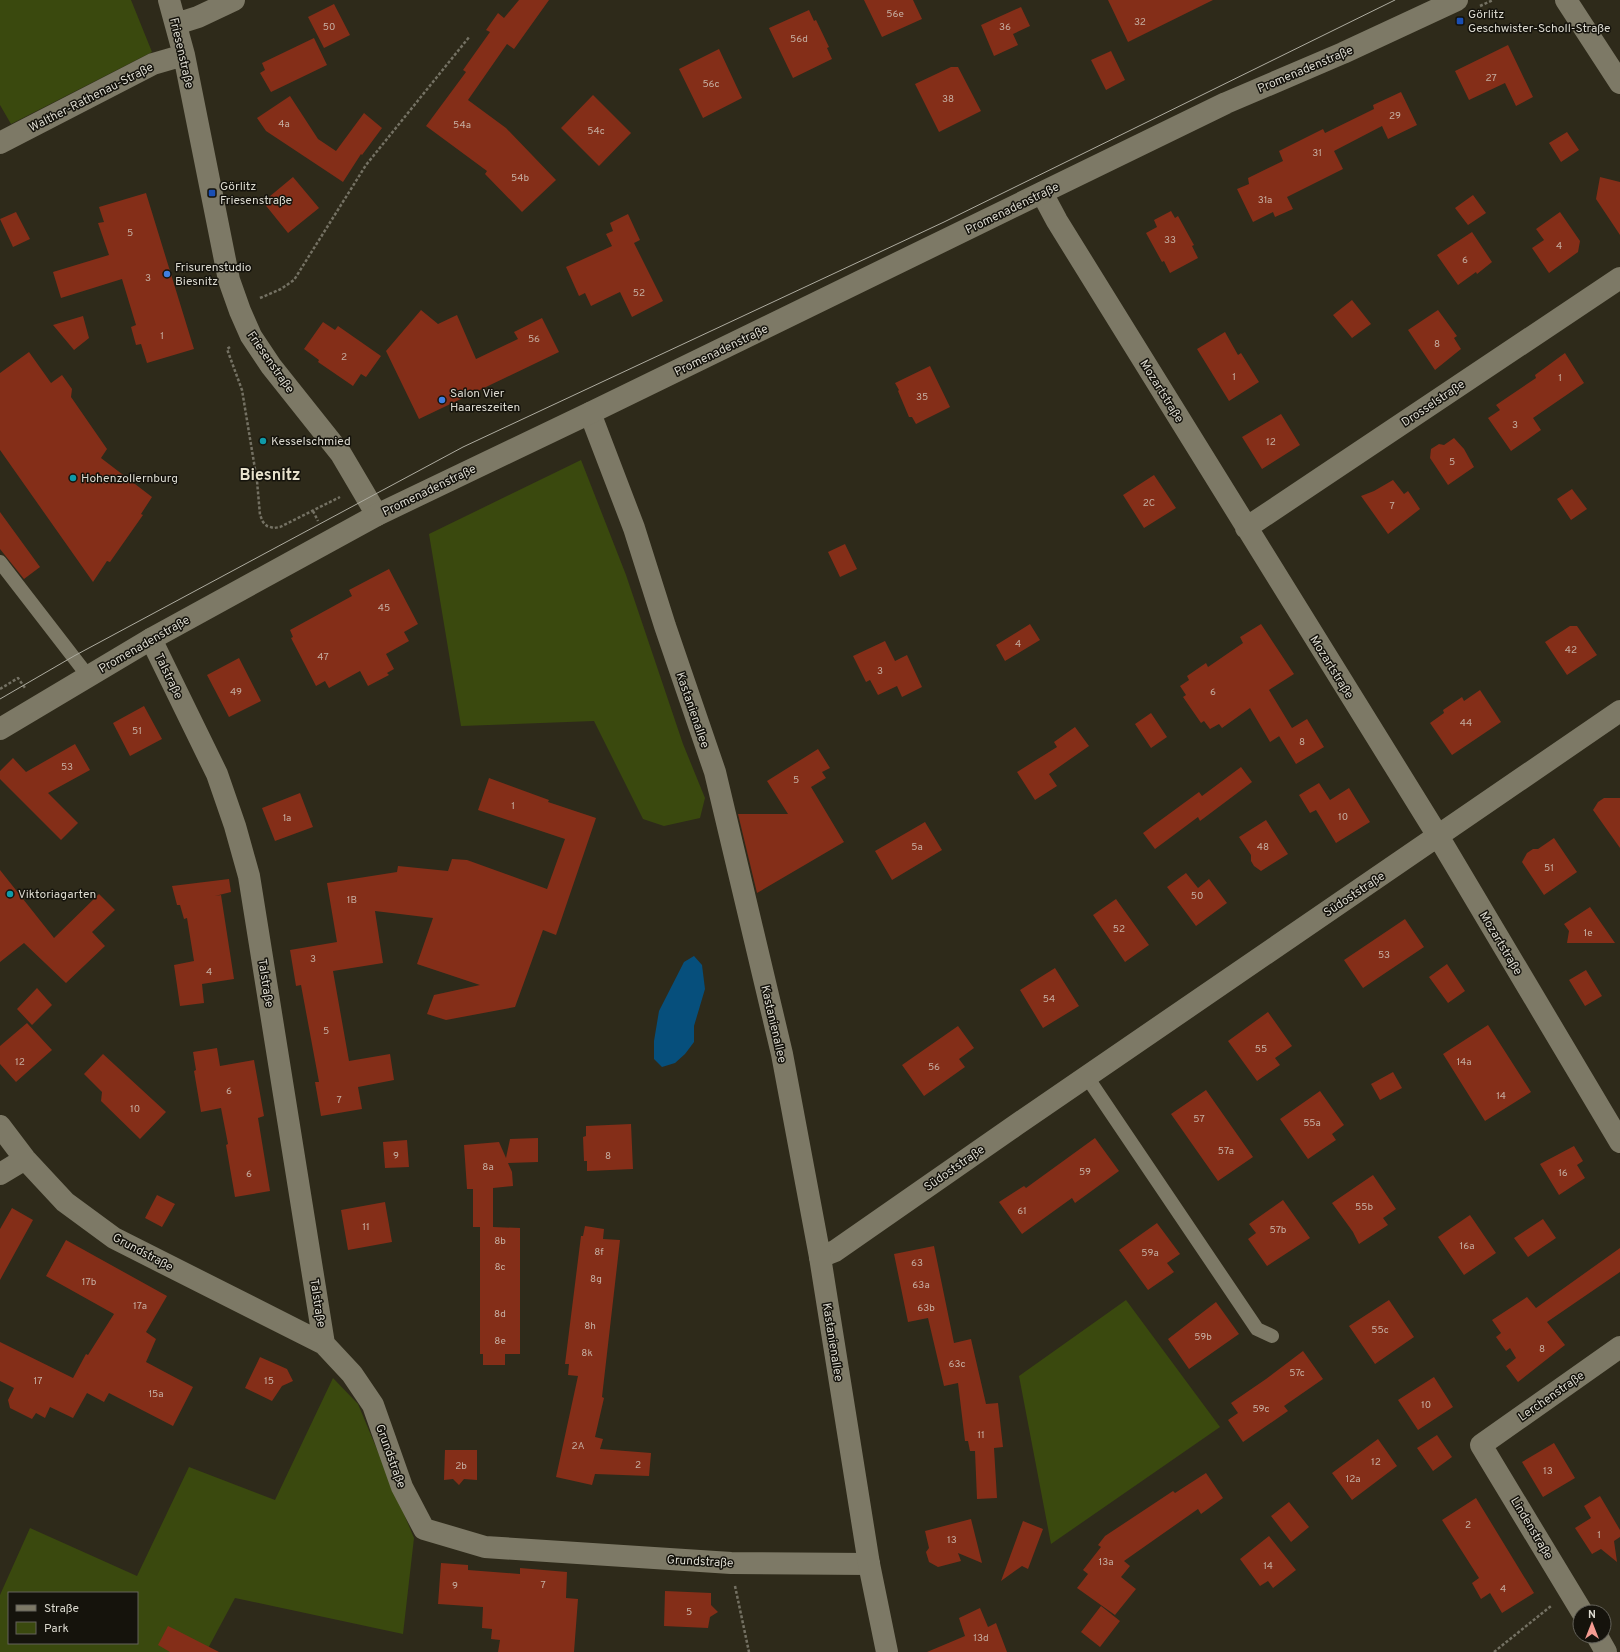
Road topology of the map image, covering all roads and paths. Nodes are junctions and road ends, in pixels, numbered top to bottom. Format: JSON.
{"nodes":[{"id":1,"x":169,"y":0,"type":"edge"},
{"id":2,"x":234,"y":0,"type":"edge"},
{"id":3,"x":1457,"y":0,"type":"edge"},
{"id":4,"x":1566,"y":0,"type":"edge"},
{"id":5,"x":176,"y":24,"type":"junction"},
{"id":6,"x":470,"y":36,"type":"dead end"},
{"id":7,"x":184,"y":55,"type":"junction"},
{"id":8,"x":1620,"y":83,"type":"edge"},
{"id":9,"x":0,"y":143,"type":"edge"},
{"id":10,"x":1042,"y":193,"type":"junction"},
{"id":11,"x":1620,"y":278,"type":"edge"},
{"id":12,"x":256,"y":300,"type":"dead end"},
{"id":13,"x":251,"y":336,"type":"junction"},
{"id":14,"x":590,"y":413,"type":"junction"},
{"id":15,"x":361,"y":487,"type":"junction"},
{"id":16,"x":377,"y":515,"type":"junction"},
{"id":17,"x":1246,"y":528,"type":"junction"},
{"id":18,"x":0,"y":562,"type":"edge"},
{"id":19,"x":151,"y":639,"type":"junction"},
{"id":20,"x":88,"y":676,"type":"junction"},
{"id":21,"x":1620,"y":711,"type":"edge"},
{"id":22,"x":0,"y":729,"type":"edge"},
{"id":23,"x":1438,"y":836,"type":"junction"},
{"id":24,"x":1087,"y":1077,"type":"junction"},
{"id":25,"x":0,"y":1126,"type":"edge"},
{"id":26,"x":1620,"y":1142,"type":"edge"},
{"id":27,"x":25,"y":1159,"type":"junction"},
{"id":28,"x":0,"y":1174,"type":"edge"},
{"id":29,"x":820,"y":1258,"type":"junction"},
{"id":30,"x":1272,"y":1336,"type":"dead end"},
{"id":31,"x":324,"y":1344,"type":"junction"},
{"id":32,"x":1620,"y":1347,"type":"edge"},
{"id":33,"x":1481,"y":1445,"type":"joint"},
{"id":34,"x":731,"y":1564,"type":"junction"},
{"id":35,"x":869,"y":1564,"type":"junction"},
{"id":36,"x":1570,"y":1591,"type":"junction"},
{"id":37,"x":1577,"y":1604,"type":"edge"},
{"id":38,"x":749,"y":1652,"type":"edge"},
{"id":39,"x":887,"y":1652,"type":"edge"},
{"id":40,"x":1494,"y":1652,"type":"edge"}],
"edges":[{"from":1,"to":5,"type":"street","name":"Friesenstraße"},
{"from":2,"to":5,"type":"street"},
{"from":3,"to":10,"type":"street","name":"Promenadenstraße"},
{"from":4,"to":8,"type":"street"},
{"from":5,"to":7,"type":"street","name":"Friesenstraße"},
{"from":6,"to":12,"type":"path"},
{"from":7,"to":9,"type":"street","name":"Walther-Rathenau-Straße"},
{"from":7,"to":13,"type":"street","name":"Friesenstraße"},
{"from":10,"to":14,"type":"street","name":"Promenadenstraße"},
{"from":10,"to":17,"type":"street","name":"Mozartstraße"},
{"from":11,"to":17,"type":"street","name":"Drosselstraße"},
{"from":13,"to":15,"type":"street","name":"Friesenstraße"},
{"from":13,"to":15,"type":"path"},
{"from":14,"to":16,"type":"street","name":"Promenadenstraße"},
{"from":14,"to":29,"type":"street","name":"Kastanienallee"},
{"from":15,"to":16,"type":"street","name":"Friesenstraße"},
{"from":16,"to":19,"type":"street","name":"Promenadenstraße"},
{"from":17,"to":23,"type":"street","name":"Mozartstraße"},
{"from":18,"to":20,"type":"lane"},
{"from":19,"to":20,"type":"street","name":"Promenadenstraße"},
{"from":19,"to":31,"type":"street","name":"Talstraße"},
{"from":20,"to":22,"type":"street","name":"Promenadenstraße"},
{"from":21,"to":23,"type":"street","name":"Südoststraße"},
{"from":23,"to":24,"type":"street","name":"Südoststraße"},
{"from":23,"to":26,"type":"street","name":"Mozartstraße"},
{"from":24,"to":29,"type":"street","name":"Südoststraße"},
{"from":24,"to":30,"type":"lane"},
{"from":25,"to":27,"type":"street","name":"Grundstraße"},
{"from":27,"to":28,"type":"street"},
{"from":27,"to":31,"type":"street","name":"Grundstraße"},
{"from":29,"to":35,"type":"street","name":"Kastanienallee"},
{"from":31,"to":34,"type":"street","name":"Grundstraße"},
{"from":32,"to":33,"type":"street","name":"Lerchenstraße"},
{"from":33,"to":36,"type":"street","name":"Lindenstraße"},
{"from":34,"to":35,"type":"street","name":"Grundstraße"},
{"from":34,"to":38,"type":"path"},
{"from":35,"to":39,"type":"street","name":"Kastanienallee"},
{"from":36,"to":37,"type":"street","name":"Lindenstraße"},
{"from":36,"to":40,"type":"path"}]}
